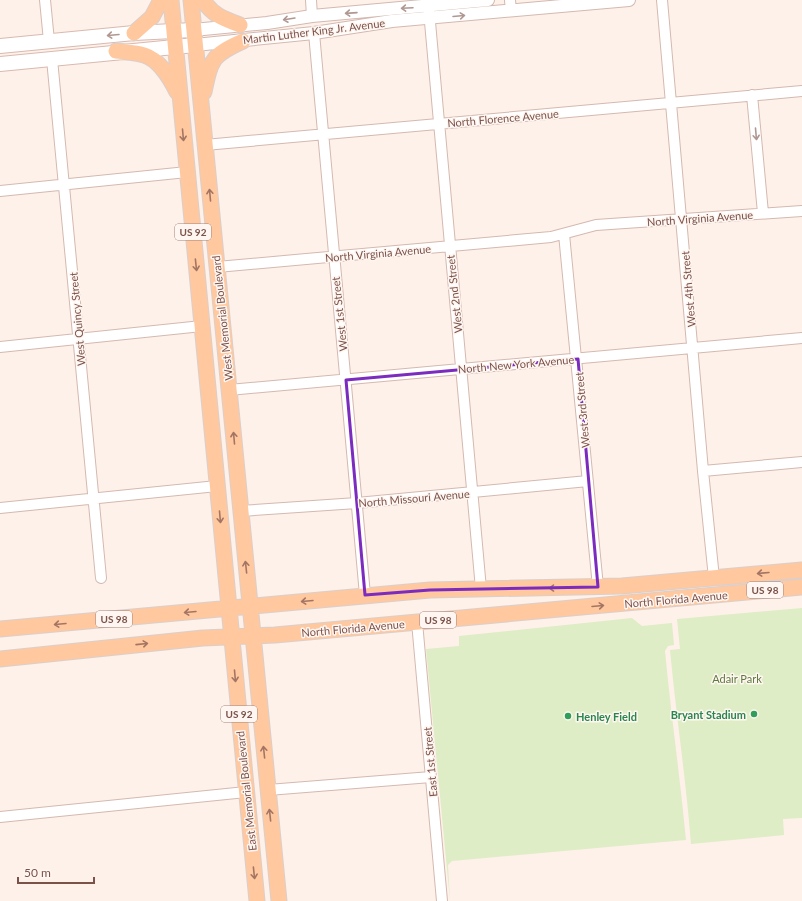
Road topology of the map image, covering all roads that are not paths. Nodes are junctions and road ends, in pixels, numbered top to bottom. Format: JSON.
{"nodes":[{"id":1,"x":45,"y":0,"type":"edge"},
{"id":2,"x":161,"y":0,"type":"edge"},
{"id":3,"x":171,"y":0,"type":"edge"},
{"id":4,"x":191,"y":0,"type":"edge"},
{"id":5,"x":203,"y":0,"type":"edge"},
{"id":6,"x":310,"y":0,"type":"edge"},
{"id":7,"x":488,"y":0,"type":"edge"},
{"id":8,"x":629,"y":0,"type":"edge"},
{"id":9,"x":662,"y":0,"type":"edge"},
{"id":10,"x":511,"y":6,"type":"edge"},
{"id":11,"x":428,"y":9,"type":"edge"},
{"id":12,"x":312,"y":16,"type":"junction"},
{"id":13,"x":240,"y":25,"type":"junction"},
{"id":14,"x":174,"y":30,"type":"junction"},
{"id":15,"x":193,"y":30,"type":"junction"},
{"id":16,"x":134,"y":33,"type":"junction"},
{"id":17,"x":314,"y":33,"type":"junction"},
{"id":18,"x":243,"y":40,"type":"junction"},
{"id":19,"x":49,"y":41,"type":"junction"},
{"id":20,"x":175,"y":45,"type":"junction"},
{"id":21,"x":194,"y":45,"type":"junction"},
{"id":22,"x":0,"y":46,"type":"edge"},
{"id":23,"x":116,"y":51,"type":"junction"},
{"id":24,"x":52,"y":59,"type":"junction"},
{"id":25,"x":0,"y":64,"type":"edge"},
{"id":26,"x":802,"y":91,"type":"edge"},
{"id":27,"x":752,"y":95,"type":"junction"},
{"id":28,"x":180,"y":97,"type":"junction"},
{"id":29,"x":672,"y":102,"type":"junction"},
{"id":30,"x":201,"y":104,"type":"junction"},
{"id":31,"x":440,"y":124,"type":"junction"},
{"id":32,"x":322,"y":133,"type":"junction"},
{"id":33,"x":205,"y":145,"type":"junction"},
{"id":34,"x":187,"y":172,"type":"junction"},
{"id":35,"x":64,"y":185,"type":"junction"},
{"id":36,"x":0,"y":191,"type":"edge"},
{"id":37,"x":802,"y":211,"type":"edge"},
{"id":38,"x":763,"y":214,"type":"junction"},
{"id":39,"x":682,"y":219,"type":"junction"},
{"id":40,"x":564,"y":234,"type":"junction"},
{"id":41,"x":449,"y":247,"type":"junction"},
{"id":42,"x":334,"y":257,"type":"junction"},
{"id":43,"x":217,"y":267,"type":"junction"},
{"id":44,"x":202,"y":326,"type":"junction"},
{"id":45,"x":802,"y":338,"type":"edge"},
{"id":46,"x":78,"y":340,"type":"junction"},
{"id":47,"x":0,"y":347,"type":"edge"},
{"id":48,"x":694,"y":349,"type":"junction"},
{"id":49,"x":578,"y":359,"type":"junction"},
{"id":50,"x":461,"y":369,"type":"junction"},
{"id":51,"x":346,"y":380,"type":"junction"},
{"id":52,"x":229,"y":390,"type":"junction"},
{"id":53,"x":802,"y":462,"type":"edge"},
{"id":54,"x":703,"y":471,"type":"junction"},
{"id":55,"x":588,"y":481,"type":"junction"},
{"id":56,"x":217,"y":486,"type":"junction"},
{"id":57,"x":473,"y":492,"type":"junction"},
{"id":58,"x":94,"y":499,"type":"junction"},
{"id":59,"x":356,"y":503,"type":"junction"},
{"id":60,"x":0,"y":508,"type":"edge"},
{"id":61,"x":240,"y":511,"type":"junction"},
{"id":62,"x":802,"y":570,"type":"edge"},
{"id":63,"x":101,"y":578,"type":"dead end"},
{"id":64,"x":714,"y":578,"type":"junction"},
{"id":65,"x":598,"y":587,"type":"junction"},
{"id":66,"x":802,"y":587,"type":"edge"},
{"id":67,"x":482,"y":589,"type":"junction"},
{"id":68,"x":365,"y":595,"type":"junction"},
{"id":69,"x":249,"y":606,"type":"junction"},
{"id":70,"x":229,"y":608,"type":"junction"},
{"id":71,"x":417,"y":622,"type":"junction"},
{"id":72,"x":382,"y":625,"type":"junction"},
{"id":73,"x":0,"y":629,"type":"edge"},
{"id":74,"x":252,"y":636,"type":"junction"},
{"id":75,"x":231,"y":637,"type":"junction"},
{"id":76,"x":0,"y":659,"type":"edge"},
{"id":77,"x":431,"y":777,"type":"junction"},
{"id":78,"x":268,"y":790,"type":"junction"},
{"id":79,"x":246,"y":792,"type":"junction"},
{"id":80,"x":0,"y":817,"type":"edge"},
{"id":81,"x":257,"y":901,"type":"edge"},
{"id":82,"x":279,"y":901,"type":"edge"},
{"id":83,"x":442,"y":901,"type":"edge"}],
"edges":[{"from":1,"to":19,"type":"street"},
{"from":2,"to":16,"type":"main road"},
{"from":3,"to":14,"type":"main road","name":"West Memorial Boulevard","number":"US 92"},
{"from":4,"to":15,"type":"main road","name":"West Memorial Boulevard","number":"US 92"},
{"from":5,"to":13,"type":"main road"},
{"from":6,"to":12,"type":"street"},
{"from":7,"to":11,"type":"street","name":"Martin Luther King Jr. Avenue"},
{"from":8,"to":10,"type":"street","name":"Martin Luther King Jr. Avenue"},
{"from":9,"to":29,"type":"street","name":"West 4th Street"},
{"from":11,"to":10,"type":"street","name":"Martin Luther King Jr. Avenue","one_way":true},
{"from":11,"to":12,"type":"street","name":"Martin Luther King Jr. Avenue","one_way":true},
{"from":11,"to":17,"type":"street","name":"Martin Luther King Jr. Avenue"},
{"from":11,"to":31,"type":"street","name":"West 2nd Street"},
{"from":12,"to":13,"type":"street","name":"Martin Luther King Jr. Avenue","one_way":true},
{"from":13,"to":15,"type":"street","name":"Martin Luther King Jr. Avenue"},
{"from":14,"to":15,"type":"main road","name":"Martin Luther King Jr. Avenue"},
{"from":14,"to":16,"type":"main road","name":"Martin Luther King Jr. Avenue"},
{"from":14,"to":20,"type":"main road","name":"West Memorial Boulevard","number":"US 92"},
{"from":15,"to":21,"type":"main road","name":"West Memorial Boulevard","number":"US 92"},
{"from":16,"to":19,"type":"main road","name":"Martin Luther King Jr. Avenue","one_way":true},
{"from":17,"to":18,"type":"street","name":"Martin Luther King Jr. Avenue"},
{"from":17,"to":32,"type":"street","name":"West 1st Street"},
{"from":18,"to":21,"type":"street","name":"Martin Luther King Jr. Avenue"},
{"from":18,"to":30,"type":"main road"},
{"from":19,"to":22,"type":"main road","name":"Martin Luther King Jr. Avenue"},
{"from":20,"to":21,"type":"main road","name":"Martin Luther King Jr. Avenue"},
{"from":20,"to":23,"type":"main road","name":"Martin Luther King Jr. Avenue"},
{"from":20,"to":28,"type":"main road","name":"West Memorial Boulevard","number":"US 92"},
{"from":21,"to":30,"type":"main road","name":"West Memorial Boulevard","number":"US 92"},
{"from":23,"to":24,"type":"main road","name":"Martin Luther King Jr. Avenue"},
{"from":23,"to":28,"type":"main road"},
{"from":24,"to":25,"type":"main road","name":"Martin Luther King Jr. Avenue"},
{"from":24,"to":35,"type":"street","name":"West Quincy Street"},
{"from":26,"to":27,"type":"street","name":"North Florence Avenue"},
{"from":27,"to":29,"type":"street","name":"North Florence Avenue"},
{"from":27,"to":38,"type":"street","one_way":true},
{"from":28,"to":34,"type":"main road","name":"West Memorial Boulevard","number":"US 92","one_way":true},
{"from":29,"to":31,"type":"street","name":"North Florence Avenue"},
{"from":29,"to":39,"type":"street","name":"West 4th Street"},
{"from":30,"to":33,"type":"main road","name":"West Memorial Boulevard","number":"US 92"},
{"from":31,"to":32,"type":"street","name":"North Florence Avenue"},
{"from":31,"to":41,"type":"street","name":"West 2nd Street"},
{"from":32,"to":33,"type":"street","name":"North Florence Avenue"},
{"from":32,"to":42,"type":"street","name":"West 1st Street"},
{"from":43,"to":33,"type":"main road","name":"West Memorial Boulevard","number":"US 92","one_way":true},
{"from":34,"to":35,"type":"street"},
{"from":34,"to":44,"type":"main road","name":"West Memorial Boulevard","number":"US 92","one_way":true},
{"from":35,"to":36,"type":"street"},
{"from":35,"to":46,"type":"street","name":"West Quincy Street"},
{"from":37,"to":38,"type":"street","name":"North Virginia Avenue"},
{"from":38,"to":39,"type":"street","name":"North Virginia Avenue"},
{"from":39,"to":40,"type":"street","name":"North Virginia Avenue"},
{"from":39,"to":48,"type":"street","name":"West 4th Street"},
{"from":40,"to":41,"type":"street","name":"North Virginia Avenue"},
{"from":40,"to":49,"type":"street","name":"West 3rd Street"},
{"from":41,"to":42,"type":"street","name":"North Virginia Avenue"},
{"from":41,"to":50,"type":"street","name":"West 2nd Street"},
{"from":42,"to":43,"type":"street","name":"North Virginia Avenue"},
{"from":42,"to":51,"type":"street","name":"West 1st Street"},
{"from":43,"to":52,"type":"main road","name":"West Memorial Boulevard","number":"US 92"},
{"from":44,"to":46,"type":"street"},
{"from":44,"to":56,"type":"main road","name":"West Memorial Boulevard","number":"US 92"},
{"from":45,"to":48,"type":"street","name":"North New York Avenue"},
{"from":46,"to":47,"type":"street"},
{"from":46,"to":58,"type":"street","name":"West Quincy Street"},
{"from":48,"to":49,"type":"street","name":"North New York Avenue"},
{"from":48,"to":54,"type":"street","name":"West 4th Street"},
{"from":49,"to":50,"type":"street","name":"North New York Avenue"},
{"from":49,"to":55,"type":"street","name":"West 3rd Street"},
{"from":50,"to":51,"type":"street","name":"North New York Avenue"},
{"from":50,"to":57,"type":"street","name":"West 2nd Street"},
{"from":51,"to":52,"type":"street","name":"North New York Avenue"},
{"from":51,"to":59,"type":"street","name":"West 1st Street"},
{"from":61,"to":52,"type":"main road","name":"West Memorial Boulevard","number":"US 92","one_way":true},
{"from":53,"to":54,"type":"street"},
{"from":54,"to":64,"type":"street","name":"West 4th Street"},
{"from":55,"to":57,"type":"street","name":"North Missouri Avenue"},
{"from":55,"to":65,"type":"street","name":"West 3rd Street"},
{"from":56,"to":58,"type":"street"},
{"from":56,"to":70,"type":"main road","name":"West Memorial Boulevard","number":"US 92","one_way":true},
{"from":57,"to":59,"type":"street","name":"North Missouri Avenue"},
{"from":57,"to":67,"type":"street","name":"West 2nd Street"},
{"from":58,"to":60,"type":"street"},
{"from":58,"to":63,"type":"street","name":"West Quincy Street"},
{"from":59,"to":61,"type":"street","name":"North Missouri Avenue"},
{"from":59,"to":68,"type":"street","name":"West 1st Street"},
{"from":69,"to":61,"type":"main road","name":"West Memorial Boulevard","number":"US 92","one_way":true},
{"from":62,"to":64,"type":"main road","name":"North Florida Avenue","number":"US 98","one_way":true},
{"from":64,"to":65,"type":"main road","name":"North Florida Avenue","number":"US 98"},
{"from":65,"to":67,"type":"main road","name":"North Florida Avenue","number":"US 98","one_way":true},
{"from":65,"to":72,"type":"main road"},
{"from":71,"to":66,"type":"main road","name":"North Florida Avenue","number":"US 98","one_way":true},
{"from":67,"to":68,"type":"main road","name":"North Florida Avenue","number":"US 98"},
{"from":68,"to":69,"type":"main road","name":"North Florida Avenue","number":"US 98","one_way":true},
{"from":69,"to":70,"type":"main road","name":"North Florida Avenue","number":"US 98"},
{"from":69,"to":74,"type":"main road","name":"West Memorial Boulevard","number":"US 92"},
{"from":70,"to":73,"type":"main road","name":"North Florida Avenue","number":"US 98","one_way":true},
{"from":70,"to":75,"type":"main road","name":"East Memorial Boulevard","number":"US 92"},
{"from":71,"to":72,"type":"main road","name":"North Florida Avenue","number":"US 98"},
{"from":71,"to":77,"type":"street","name":"East 1st Street"},
{"from":72,"to":74,"type":"main road","name":"North Florida Avenue","number":"US 98"},
{"from":74,"to":75,"type":"main road","name":"North Florida Avenue","number":"US 98"},
{"from":78,"to":74,"type":"main road","name":"East Memorial Boulevard","number":"US 92","one_way":true},
{"from":76,"to":75,"type":"main road","name":"North Florida Avenue","number":"US 98","one_way":true},
{"from":75,"to":79,"type":"main road","name":"East Memorial Boulevard","number":"US 92","one_way":true},
{"from":77,"to":78,"type":"street"},
{"from":77,"to":83,"type":"street","name":"East 1st Street"},
{"from":82,"to":78,"type":"main road","name":"East Memorial Boulevard","number":"US 92","one_way":true},
{"from":79,"to":80,"type":"street"},
{"from":79,"to":81,"type":"main road","name":"East Memorial Boulevard","number":"US 92","one_way":true}]}
